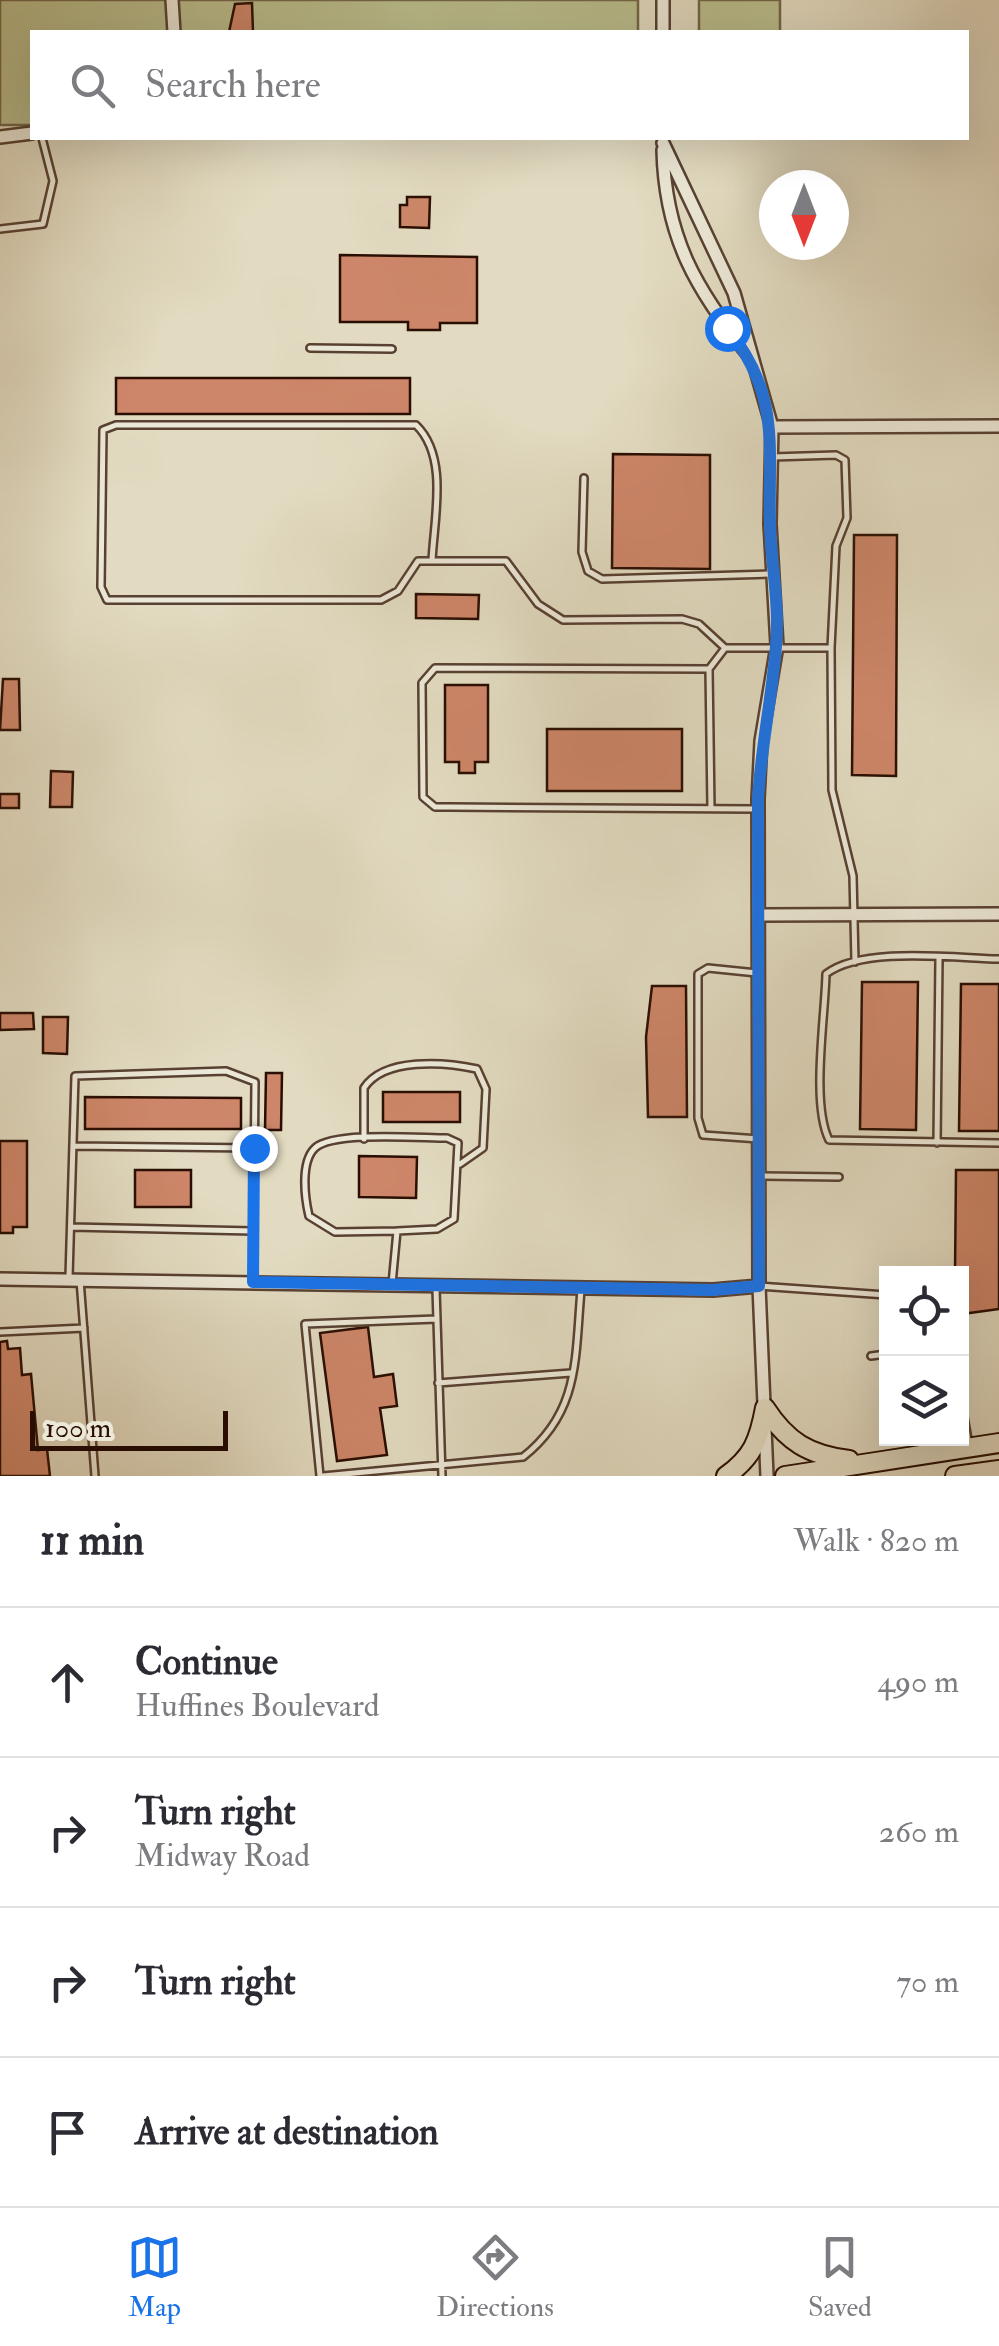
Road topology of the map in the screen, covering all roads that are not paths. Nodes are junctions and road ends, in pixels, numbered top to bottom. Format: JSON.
{"nodes":[{"id":1,"x":172,"y":0,"type":"edge"},
{"id":2,"x":663,"y":0,"type":"edge"},
{"id":3,"x":174,"y":30,"type":"edge"},
{"id":4,"x":663,"y":30,"type":"edge"},
{"id":5,"x":30,"y":132,"type":"edge"},
{"id":6,"x":0,"y":137,"type":"edge"},
{"id":7,"x":43,"y":140,"type":"edge"},
{"id":8,"x":662,"y":140,"type":"edge"},
{"id":9,"x":0,"y":229,"type":"edge"},
{"id":10,"x":310,"y":348,"type":"dead end"},
{"id":11,"x":392,"y":349,"type":"dead end"},
{"id":12,"x":753,"y":360,"type":"junction"},
{"id":13,"x":772,"y":426,"type":"junction"},
{"id":14,"x":999,"y":426,"type":"edge"},
{"id":15,"x":770,"y":457,"type":"junction"},
{"id":16,"x":584,"y":478,"type":"dead end"},
{"id":17,"x":432,"y":561,"type":"junction"},
{"id":18,"x":772,"y":574,"type":"junction"},
{"id":19,"x":776,"y":646,"type":"junction"},
{"id":20,"x":726,"y":648,"type":"junction"},
{"id":21,"x":831,"y":648,"type":"junction"},
{"id":22,"x":709,"y":670,"type":"junction"},
{"id":23,"x":711,"y":810,"type":"junction"},
{"id":24,"x":758,"y":810,"type":"junction"},
{"id":25,"x":999,"y":914,"type":"edge"},
{"id":26,"x":760,"y":915,"type":"junction"},
{"id":27,"x":854,"y":915,"type":"junction"},
{"id":28,"x":939,"y":958,"type":"junction"},
{"id":29,"x":999,"y":958,"type":"edge"},
{"id":30,"x":856,"y":962,"type":"junction"},
{"id":31,"x":760,"y":973,"type":"junction"},
{"id":32,"x":364,"y":1139,"type":"junction"},
{"id":33,"x":759,"y":1139,"type":"junction"},
{"id":34,"x":938,"y":1143,"type":"junction"},
{"id":35,"x":999,"y":1143,"type":"edge"},
{"id":36,"x":73,"y":1146,"type":"junction"},
{"id":37,"x":254,"y":1148,"type":"junction"},
{"id":38,"x":460,"y":1164,"type":"junction"},
{"id":39,"x":759,"y":1176,"type":"junction"},
{"id":40,"x":838,"y":1177,"type":"dead end"},
{"id":41,"x":71,"y":1227,"type":"junction"},
{"id":42,"x":397,"y":1230,"type":"junction"},
{"id":43,"x":253,"y":1231,"type":"junction"},
{"id":44,"x":0,"y":1279,"type":"edge"},
{"id":45,"x":74,"y":1280,"type":"junction"},
{"id":46,"x":253,"y":1282,"type":"junction"},
{"id":47,"x":392,"y":1284,"type":"junction"},
{"id":48,"x":436,"y":1285,"type":"junction"},
{"id":49,"x":759,"y":1286,"type":"junction"},
{"id":50,"x":581,"y":1287,"type":"junction"},
{"id":51,"x":879,"y":1295,"type":"edge"},
{"id":52,"x":436,"y":1319,"type":"junction"},
{"id":53,"x":84,"y":1328,"type":"junction"},
{"id":54,"x":0,"y":1332,"type":"edge"},
{"id":55,"x":879,"y":1355,"type":"edge"},
{"id":56,"x":871,"y":1356,"type":"dead end"},
{"id":57,"x":571,"y":1373,"type":"junction"},
{"id":58,"x":438,"y":1383,"type":"junction"},
{"id":59,"x":765,"y":1408,"type":"junction"},
{"id":60,"x":999,"y":1443,"type":"edge"},
{"id":61,"x":969,"y":1448,"type":"joint"},
{"id":62,"x":440,"y":1462,"type":"junction"},
{"id":63,"x":870,"y":1463,"type":"junction"},
{"id":64,"x":999,"y":1470,"type":"edge"},
{"id":65,"x":95,"y":1476,"type":"edge"},
{"id":66,"x":322,"y":1476,"type":"edge"},
{"id":67,"x":442,"y":1476,"type":"edge"},
{"id":68,"x":726,"y":1476,"type":"edge"},
{"id":69,"x":766,"y":1476,"type":"edge"},
{"id":70,"x":784,"y":1476,"type":"edge"},
{"id":71,"x":955,"y":1476,"type":"edge"}],
"edges":[{"from":1,"to":3,"type":"street"},
{"from":2,"to":4,"type":"street"},
{"from":5,"to":6,"type":"street"},
{"from":7,"to":9,"type":"lane"},
{"from":8,"to":12,"type":"street"},
{"from":8,"to":12,"type":"street"},
{"from":10,"to":11,"type":"lane"},
{"from":12,"to":13,"type":"street"},
{"from":13,"to":14,"type":"street"},
{"from":13,"to":15,"type":"street"},
{"from":15,"to":18,"type":"street"},
{"from":15,"to":21,"type":"lane"},
{"from":16,"to":18,"type":"lane"},
{"from":17,"to":17,"type":"lane"},
{"from":17,"to":20,"type":"lane"},
{"from":18,"to":19,"type":"street"},
{"from":19,"to":20,"type":"lane"},
{"from":19,"to":21,"type":"lane"},
{"from":19,"to":24,"type":"street"},
{"from":20,"to":22,"type":"lane"},
{"from":21,"to":27,"type":"lane"},
{"from":22,"to":23,"type":"lane"},
{"from":22,"to":23,"type":"lane"},
{"from":23,"to":24,"type":"lane"},
{"from":24,"to":26,"type":"street"},
{"from":25,"to":27,"type":"street"},
{"from":26,"to":27,"type":"street"},
{"from":26,"to":31,"type":"street"},
{"from":27,"to":30,"type":"lane"},
{"from":28,"to":29,"type":"lane"},
{"from":28,"to":30,"type":"lane"},
{"from":28,"to":34,"type":"lane"},
{"from":30,"to":34,"type":"lane"},
{"from":31,"to":33,"type":"street"},
{"from":31,"to":33,"type":"lane"},
{"from":32,"to":38,"type":"lane"},
{"from":32,"to":38,"type":"lane"},
{"from":32,"to":42,"type":"lane"},
{"from":33,"to":39,"type":"street"},
{"from":34,"to":35,"type":"lane"},
{"from":36,"to":37,"type":"lane"},
{"from":36,"to":37,"type":"lane"},
{"from":36,"to":41,"type":"lane"},
{"from":37,"to":43,"type":"lane"},
{"from":38,"to":42,"type":"lane"},
{"from":39,"to":40,"type":"lane"},
{"from":39,"to":49,"type":"street"},
{"from":41,"to":43,"type":"lane"},
{"from":41,"to":45,"type":"lane"},
{"from":42,"to":47,"type":"lane"},
{"from":43,"to":46,"type":"lane"},
{"from":44,"to":45,"type":"street"},
{"from":45,"to":46,"type":"street"},
{"from":45,"to":53,"type":"lane"},
{"from":46,"to":47,"type":"street"},
{"from":47,"to":48,"type":"street"},
{"from":48,"to":50,"type":"street"},
{"from":48,"to":52,"type":"lane"},
{"from":49,"to":50,"type":"street"},
{"from":49,"to":51,"type":"lane"},
{"from":49,"to":59,"type":"street"},
{"from":50,"to":57,"type":"lane"},
{"from":52,"to":58,"type":"lane"},
{"from":52,"to":66,"type":"lane"},
{"from":53,"to":54,"type":"lane"},
{"from":53,"to":65,"type":"lane"},
{"from":55,"to":56,"type":"lane"},
{"from":57,"to":58,"type":"lane"},
{"from":57,"to":62,"type":"lane"},
{"from":58,"to":62,"type":"lane"},
{"from":59,"to":63,"type":"main road"},
{"from":59,"to":68,"type":"main road"},
{"from":59,"to":69,"type":"street"},
{"from":60,"to":61,"type":"main road"},
{"from":61,"to":63,"type":"main road"},
{"from":62,"to":66,"type":"lane"},
{"from":62,"to":67,"type":"lane"},
{"from":63,"to":70,"type":"main road"},
{"from":64,"to":71,"type":"main road"}]}
